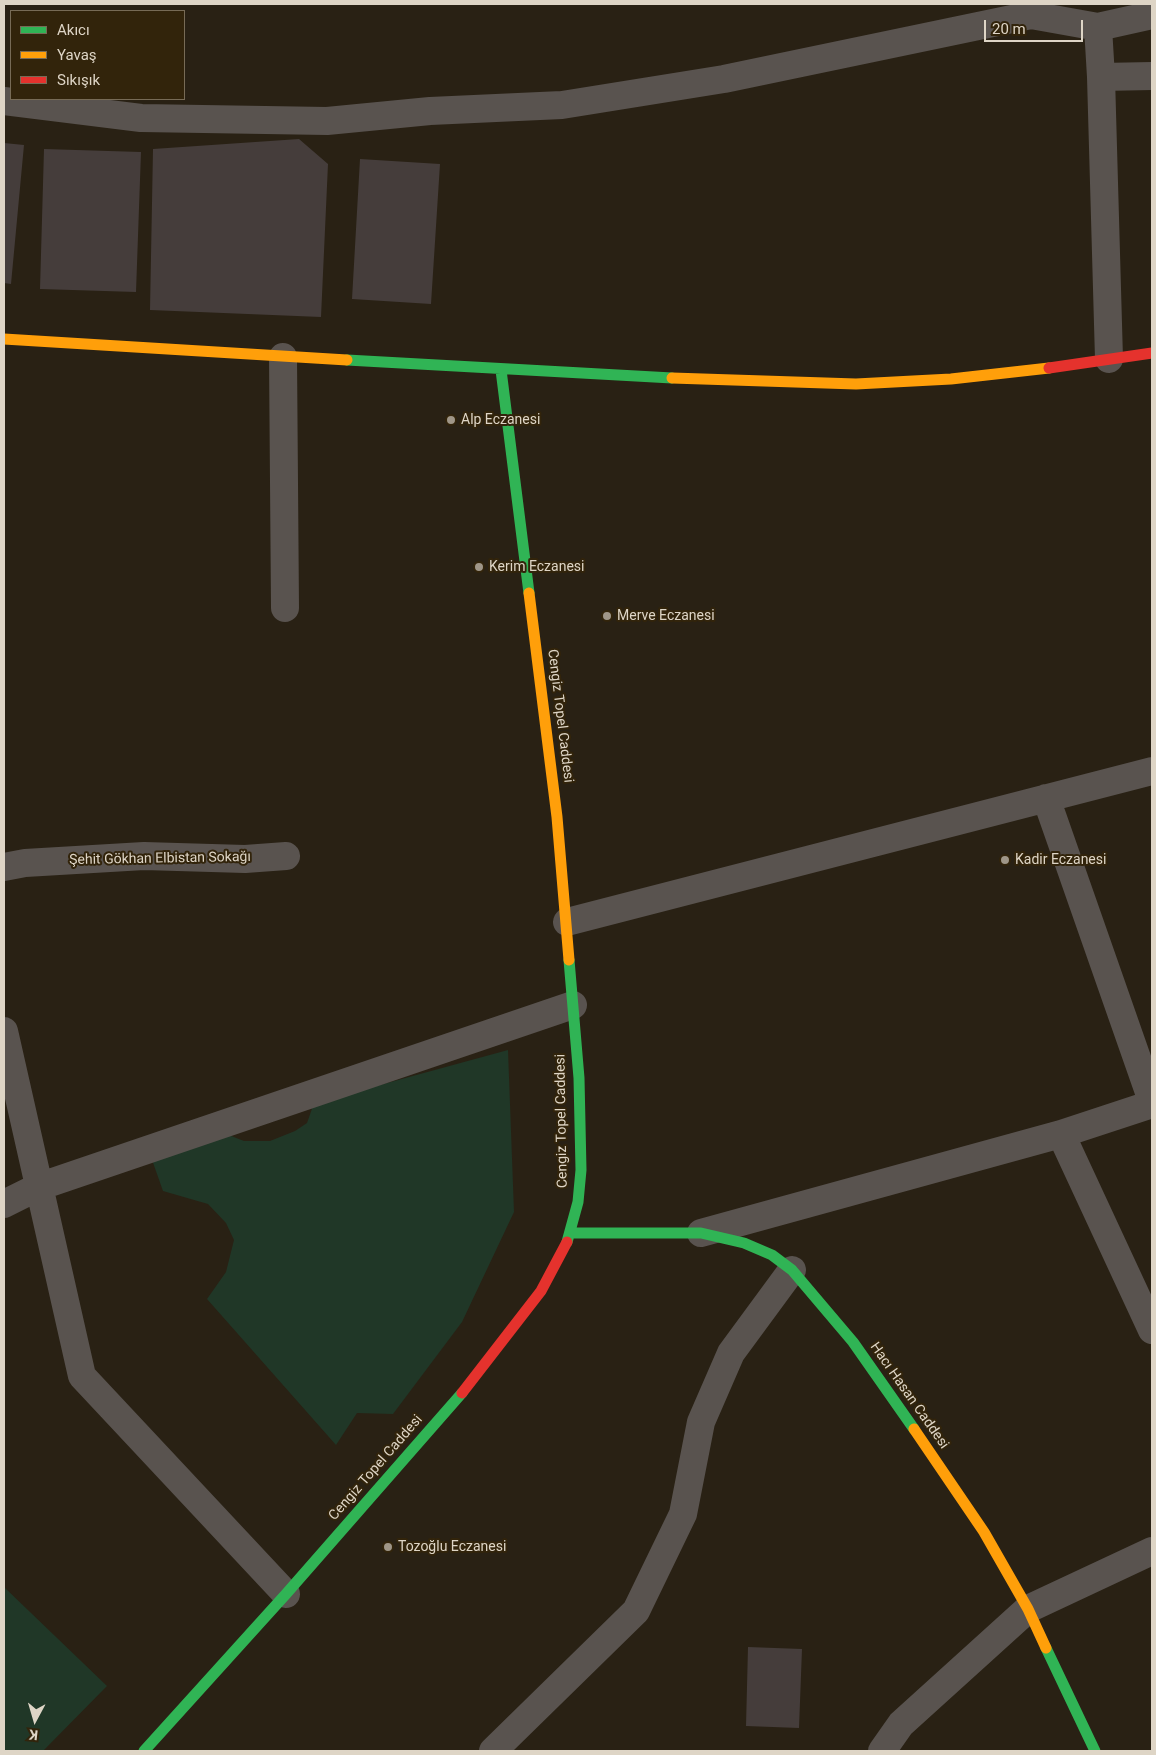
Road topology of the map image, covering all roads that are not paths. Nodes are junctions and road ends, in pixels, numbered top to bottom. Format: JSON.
{"nodes":[{"id":1,"x":1031,"y":9,"type":"edge"},
{"id":2,"x":1152,"y":15,"type":"edge"},
{"id":3,"x":1098,"y":27,"type":"junction"},
{"id":4,"x":1152,"y":76,"type":"edge"},
{"id":5,"x":1101,"y":77,"type":"junction"},
{"id":6,"x":4,"y":101,"type":"edge"},
{"id":7,"x":4,"y":339,"type":"edge"},
{"id":8,"x":1152,"y":353,"type":"edge"},
{"id":9,"x":283,"y":357,"type":"junction"},
{"id":10,"x":1108,"y":359,"type":"junction"},
{"id":11,"x":501,"y":370,"type":"junction"},
{"id":12,"x":284,"y":608,"type":"dead end"},
{"id":13,"x":1152,"y":771,"type":"edge"},
{"id":14,"x":1046,"y":798,"type":"junction"},
{"id":15,"x":286,"y":856,"type":"dead end"},
{"id":16,"x":4,"y":867,"type":"edge"},
{"id":17,"x":567,"y":922,"type":"junction"},
{"id":18,"x":573,"y":1005,"type":"junction"},
{"id":19,"x":4,"y":1031,"type":"edge"},
{"id":20,"x":1152,"y":1102,"type":"edge"},
{"id":21,"x":1061,"y":1134,"type":"junction"},
{"id":22,"x":38,"y":1187,"type":"junction"},
{"id":23,"x":4,"y":1204,"type":"edge"},
{"id":24,"x":570,"y":1233,"type":"junction"},
{"id":25,"x":701,"y":1233,"type":"junction"},
{"id":26,"x":792,"y":1270,"type":"junction"},
{"id":27,"x":1152,"y":1330,"type":"edge"},
{"id":28,"x":1152,"y":1551,"type":"edge"},
{"id":29,"x":286,"y":1594,"type":"junction"},
{"id":30,"x":1028,"y":1609,"type":"junction"},
{"id":31,"x":144,"y":1751,"type":"edge"},
{"id":32,"x":493,"y":1751,"type":"edge"},
{"id":33,"x":882,"y":1751,"type":"edge"},
{"id":34,"x":1095,"y":1751,"type":"edge"}],
"edges":[{"from":1,"to":3,"type":"street"},
{"from":1,"to":6,"type":"street"},
{"from":2,"to":3,"type":"street"},
{"from":3,"to":5,"type":"street"},
{"from":4,"to":5,"type":"street"},
{"from":5,"to":10,"type":"street"},
{"from":7,"to":9,"type":"street"},
{"from":8,"to":10,"type":"street"},
{"from":9,"to":11,"type":"street"},
{"from":9,"to":12,"type":"street"},
{"from":10,"to":11,"type":"street"},
{"from":11,"to":17,"type":"street","name":"Cengiz Topel Caddesi"},
{"from":13,"to":14,"type":"street"},
{"from":14,"to":17,"type":"street"},
{"from":14,"to":20,"type":"street"},
{"from":15,"to":16,"type":"street","name":"Şehit Gökhan Elbistan Sokağı"},
{"from":17,"to":18,"type":"street","name":"Cengiz Topel Caddesi"},
{"from":18,"to":22,"type":"street"},
{"from":18,"to":24,"type":"street","name":"Cengiz Topel Caddesi"},
{"from":19,"to":22,"type":"street"},
{"from":20,"to":21,"type":"street"},
{"from":21,"to":25,"type":"street"},
{"from":21,"to":27,"type":"street"},
{"from":22,"to":23,"type":"street"},
{"from":22,"to":29,"type":"street"},
{"from":24,"to":25,"type":"street","name":"Hacı Hasan Caddesi"},
{"from":24,"to":29,"type":"street","name":"Cengiz Topel Caddesi"},
{"from":25,"to":26,"type":"street","name":"Hacı Hasan Caddesi"},
{"from":26,"to":30,"type":"street","name":"Hacı Hasan Caddesi"},
{"from":26,"to":32,"type":"street"},
{"from":28,"to":30,"type":"street"},
{"from":29,"to":31,"type":"street","name":"Cengiz Topel Caddesi"},
{"from":30,"to":33,"type":"street"},
{"from":30,"to":34,"type":"street","name":"Hacı Hasan Caddesi"}]}
